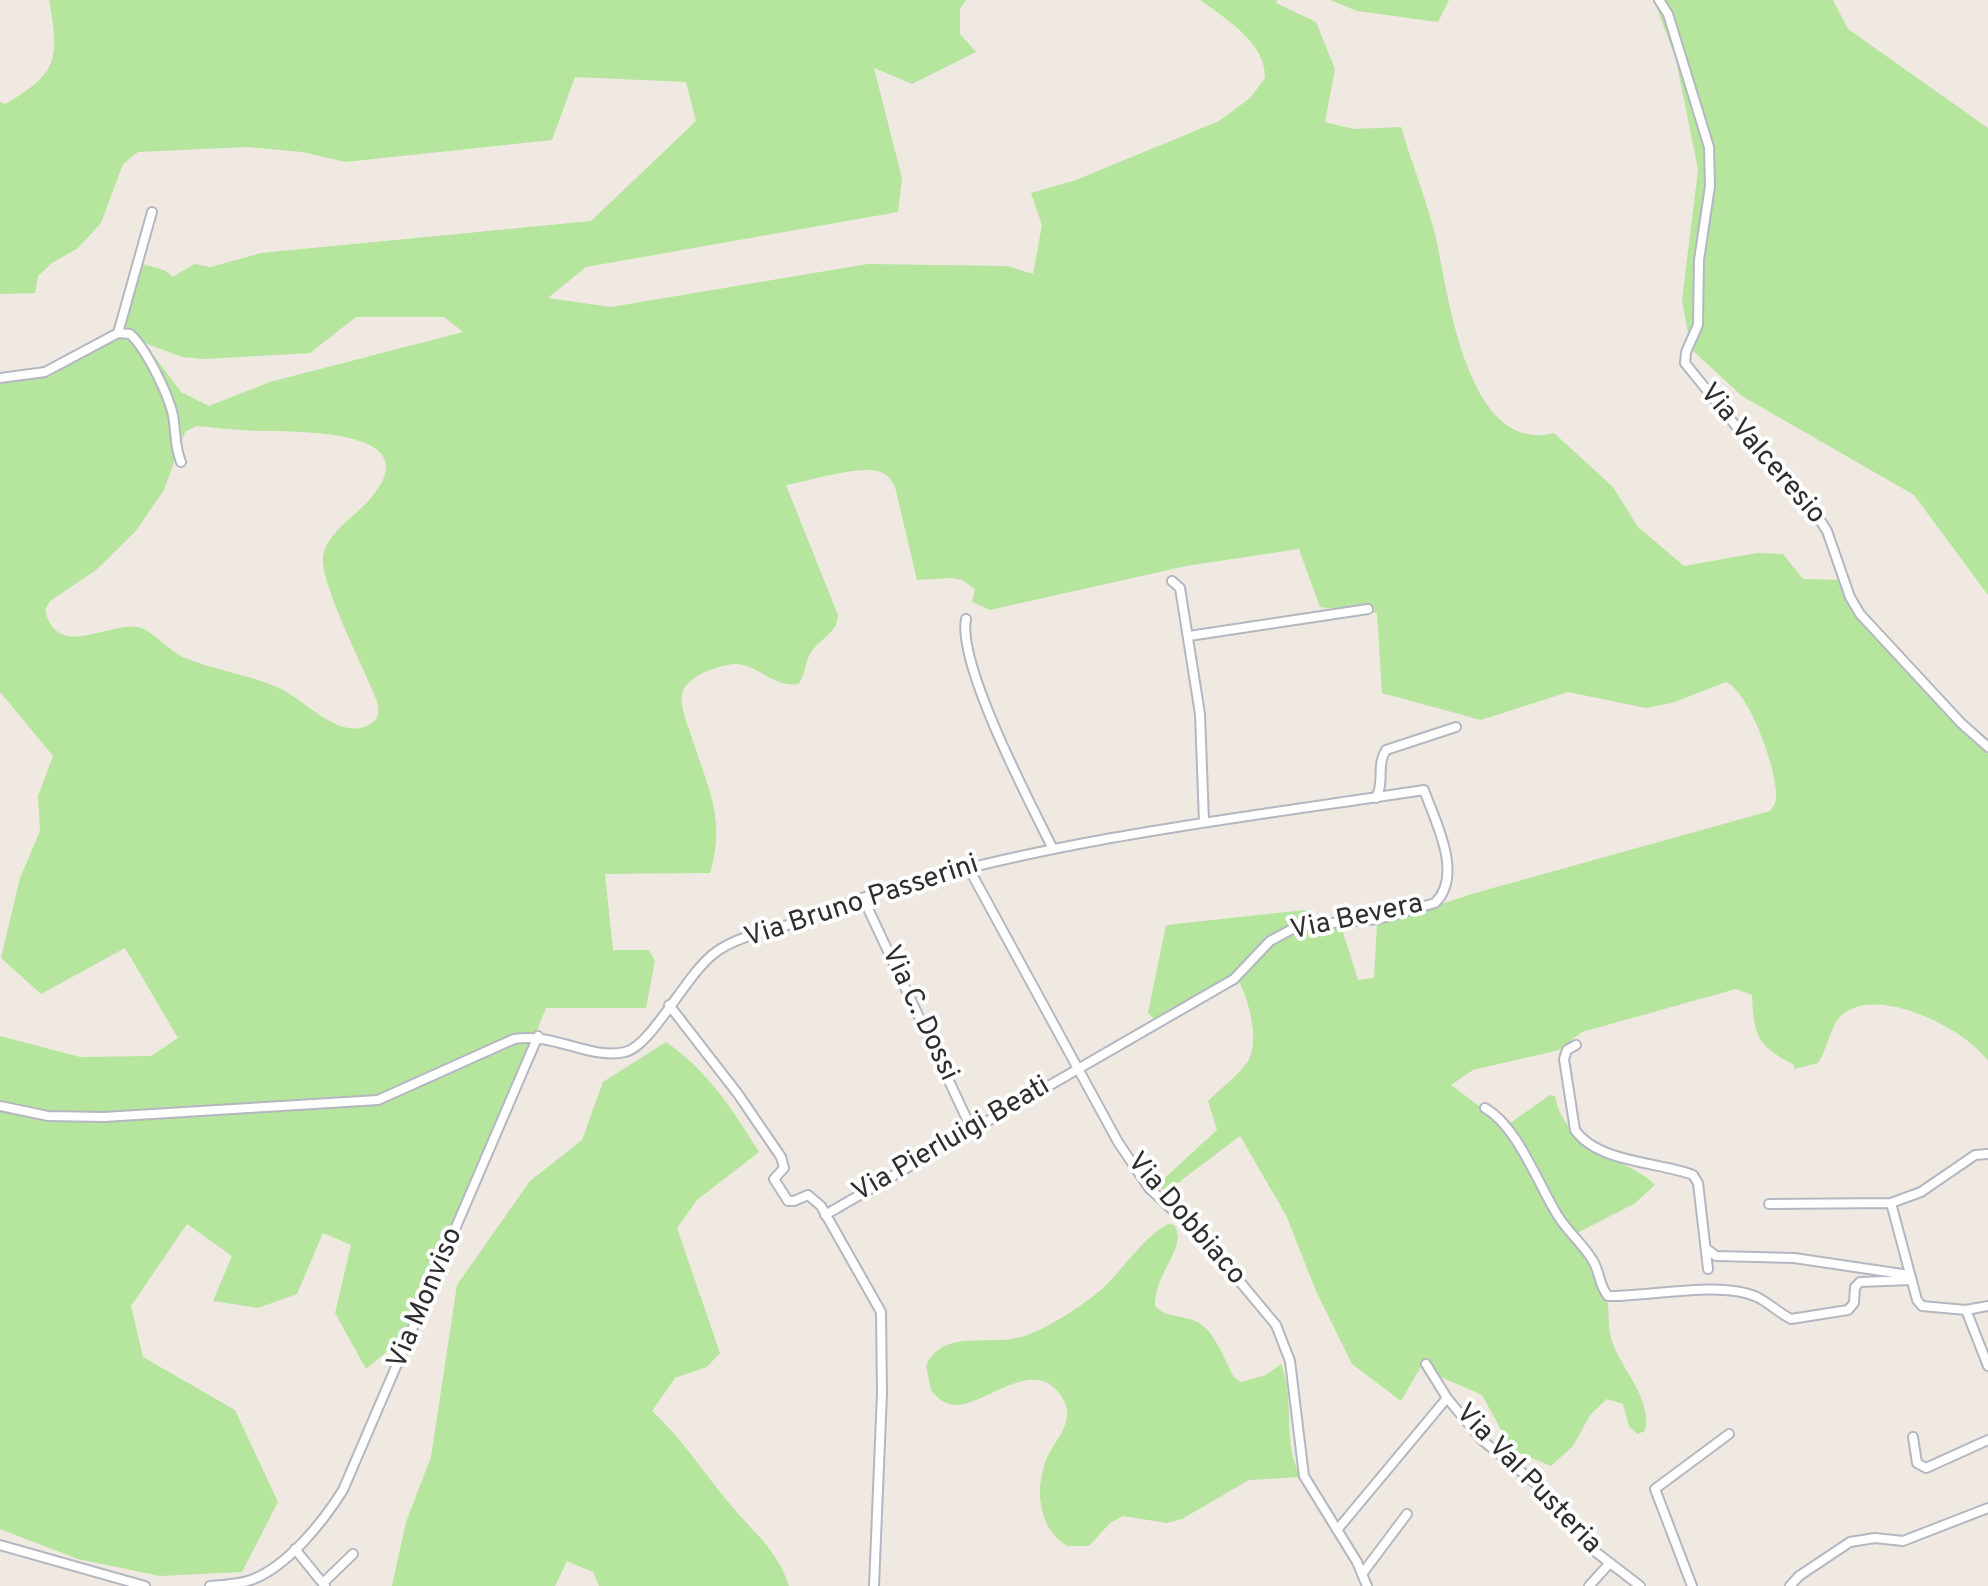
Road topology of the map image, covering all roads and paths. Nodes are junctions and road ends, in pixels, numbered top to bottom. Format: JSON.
{"nodes":[{"id":1,"x":1659,"y":0,"type":"edge"},
{"id":2,"x":152,"y":212,"type":"dead end"},
{"id":3,"x":118,"y":333,"type":"junction"},
{"id":4,"x":0,"y":378,"type":"edge"},
{"id":5,"x":181,"y":462,"type":"dead end"},
{"id":6,"x":1172,"y":581,"type":"dead end"},
{"id":7,"x":1368,"y":609,"type":"dead end"},
{"id":8,"x":966,"y":619,"type":"dead end"},
{"id":9,"x":1189,"y":636,"type":"junction"},
{"id":10,"x":1456,"y":727,"type":"dead end"},
{"id":11,"x":1988,"y":747,"type":"edge"},
{"id":12,"x":1424,"y":790,"type":"joint"},
{"id":13,"x":1376,"y":798,"type":"junction"},
{"id":14,"x":1204,"y":822,"type":"junction"},
{"id":15,"x":1052,"y":849,"type":"junction"},
{"id":16,"x":968,"y":867,"type":"junction"},
{"id":17,"x":863,"y":898,"type":"junction"},
{"id":18,"x":669,"y":1005,"type":"junction"},
{"id":19,"x":538,"y":1036,"type":"junction"},
{"id":20,"x":1576,"y":1044,"type":"dead end"},
{"id":21,"x":1079,"y":1067,"type":"junction"},
{"id":22,"x":0,"y":1106,"type":"edge"},
{"id":23,"x":1485,"y":1108,"type":"dead end"},
{"id":24,"x":972,"y":1130,"type":"junction"},
{"id":25,"x":1988,"y":1154,"type":"edge"},
{"id":26,"x":1768,"y":1204,"type":"dead end"},
{"id":27,"x":1891,"y":1204,"type":"junction"},
{"id":28,"x":825,"y":1215,"type":"junction"},
{"id":29,"x":1705,"y":1245,"type":"junction"},
{"id":30,"x":1708,"y":1269,"type":"dead end"},
{"id":31,"x":1910,"y":1277,"type":"junction"},
{"id":32,"x":1988,"y":1306,"type":"edge"},
{"id":33,"x":1966,"y":1310,"type":"junction"},
{"id":34,"x":1426,"y":1364,"type":"dead end"},
{"id":35,"x":1988,"y":1366,"type":"edge"},
{"id":36,"x":1447,"y":1398,"type":"junction"},
{"id":37,"x":1730,"y":1434,"type":"dead end"},
{"id":38,"x":1913,"y":1438,"type":"dead end"},
{"id":39,"x":1988,"y":1440,"type":"edge"},
{"id":40,"x":1988,"y":1508,"type":"edge"},
{"id":41,"x":1406,"y":1514,"type":"dead end"},
{"id":42,"x":1336,"y":1530,"type":"junction"},
{"id":43,"x":0,"y":1545,"type":"edge"},
{"id":44,"x":295,"y":1549,"type":"junction"},
{"id":45,"x":354,"y":1554,"type":"dead end"},
{"id":46,"x":1609,"y":1564,"type":"junction"},
{"id":47,"x":1362,"y":1574,"type":"junction"},
{"id":48,"x":324,"y":1584,"type":"edge"},
{"id":49,"x":145,"y":1586,"type":"edge"},
{"id":50,"x":210,"y":1586,"type":"edge"},
{"id":51,"x":874,"y":1586,"type":"edge"},
{"id":52,"x":1368,"y":1586,"type":"edge"},
{"id":53,"x":1589,"y":1586,"type":"edge"},
{"id":54,"x":1640,"y":1586,"type":"edge"},
{"id":55,"x":1692,"y":1586,"type":"edge"},
{"id":56,"x":1790,"y":1586,"type":"edge"}],
"edges":[{"from":1,"to":11,"type":"street","name":"Via Valceresio"},
{"from":2,"to":3,"type":"street"},
{"from":3,"to":4,"type":"street"},
{"from":3,"to":5,"type":"street"},
{"from":6,"to":9,"type":"street"},
{"from":7,"to":9,"type":"street"},
{"from":8,"to":15,"type":"street"},
{"from":9,"to":14,"type":"street"},
{"from":10,"to":13,"type":"street"},
{"from":12,"to":13,"type":"street","name":"Via Bruno Passerini"},
{"from":12,"to":21,"type":"street","name":"Via Bevera"},
{"from":13,"to":14,"type":"street","name":"Via Bruno Passerini"},
{"from":14,"to":15,"type":"street","name":"Via Bruno Passerini"},
{"from":15,"to":16,"type":"street","name":"Via Bruno Passerini"},
{"from":16,"to":17,"type":"street","name":"Via Bruno Passerini"},
{"from":16,"to":21,"type":"street","name":"Via Dobbiaco"},
{"from":17,"to":18,"type":"street","name":"Via Bruno Passerini"},
{"from":17,"to":24,"type":"street","name":"Via C. Dossi"},
{"from":18,"to":19,"type":"street","name":"Via Bruno Passerini"},
{"from":18,"to":28,"type":"street"},
{"from":19,"to":22,"type":"street"},
{"from":19,"to":44,"type":"street","name":"Via Monviso"},
{"from":20,"to":29,"type":"street"},
{"from":21,"to":24,"type":"street","name":"Via Pierluigi Beati"},
{"from":21,"to":42,"type":"street","name":"Via Dobbiaco"},
{"from":23,"to":31,"type":"street"},
{"from":24,"to":28,"type":"street","name":"Via Pierluigi Beati"},
{"from":25,"to":27,"type":"street"},
{"from":26,"to":27,"type":"street"},
{"from":27,"to":31,"type":"street"},
{"from":28,"to":51,"type":"street"},
{"from":29,"to":30,"type":"street"},
{"from":29,"to":31,"type":"street"},
{"from":31,"to":33,"type":"street"},
{"from":32,"to":33,"type":"street"},
{"from":33,"to":35,"type":"street"},
{"from":34,"to":36,"type":"street","name":"Via Val Pusteria"},
{"from":36,"to":42,"type":"street"},
{"from":36,"to":46,"type":"street","name":"Via Val Pusteria"},
{"from":37,"to":55,"type":"street"},
{"from":38,"to":39,"type":"street"},
{"from":40,"to":56,"type":"street"},
{"from":41,"to":47,"type":"street"},
{"from":42,"to":47,"type":"street","name":"Via Dobbiaco"},
{"from":43,"to":49,"type":"street"},
{"from":44,"to":48,"type":"street"},
{"from":44,"to":50,"type":"street","name":"Via Monviso"},
{"from":45,"to":48,"type":"street"},
{"from":46,"to":53,"type":"street"},
{"from":46,"to":54,"type":"street","name":"Via Val Pusteria"},
{"from":47,"to":52,"type":"street","name":"Via Dobbiaco"}]}
